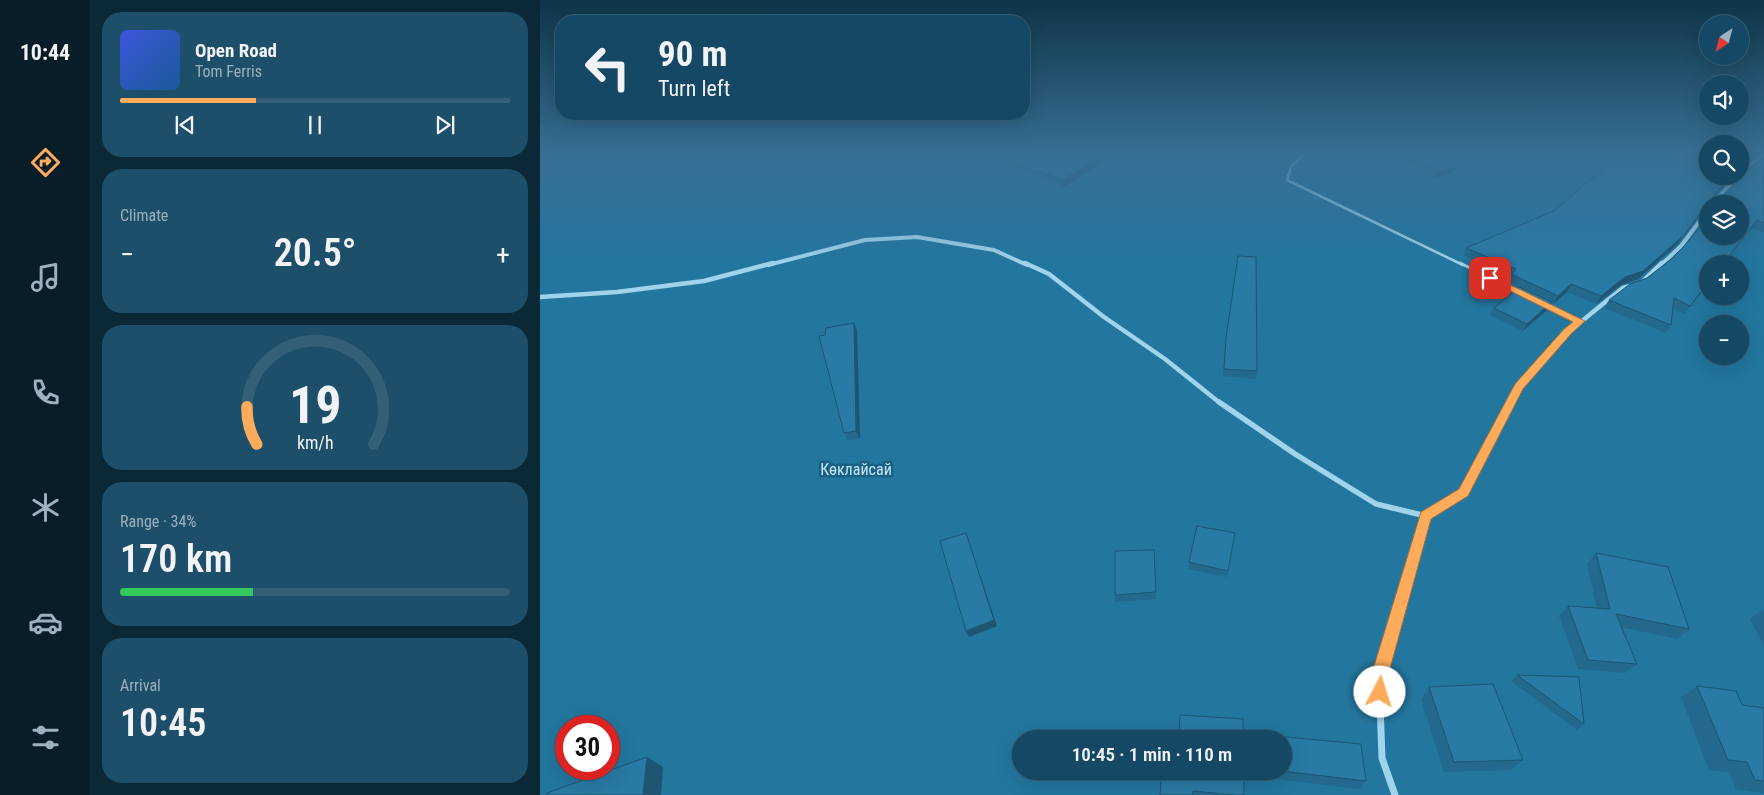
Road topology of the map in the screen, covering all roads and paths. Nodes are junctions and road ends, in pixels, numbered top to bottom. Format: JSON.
{"nodes":[{"id":1,"x":1307,"y":190,"type":"edge"},
{"id":2,"x":1699,"y":222,"type":"edge"},
{"id":3,"x":1526,"y":294,"type":"edge"},
{"id":4,"x":540,"y":297,"type":"edge"},
{"id":5,"x":1542,"y":302,"type":"edge"},
{"id":6,"x":1580,"y":321,"type":"junction"},
{"id":7,"x":1426,"y":516,"type":"junction"},
{"id":8,"x":1395,"y":795,"type":"edge"}],
"edges":[{"from":1,"to":3,"type":"lane"},
{"from":2,"to":6,"type":"street"},
{"from":4,"to":7,"type":"street"},
{"from":5,"to":6,"type":"lane"},
{"from":6,"to":7,"type":"street"},
{"from":7,"to":8,"type":"street"}]}
